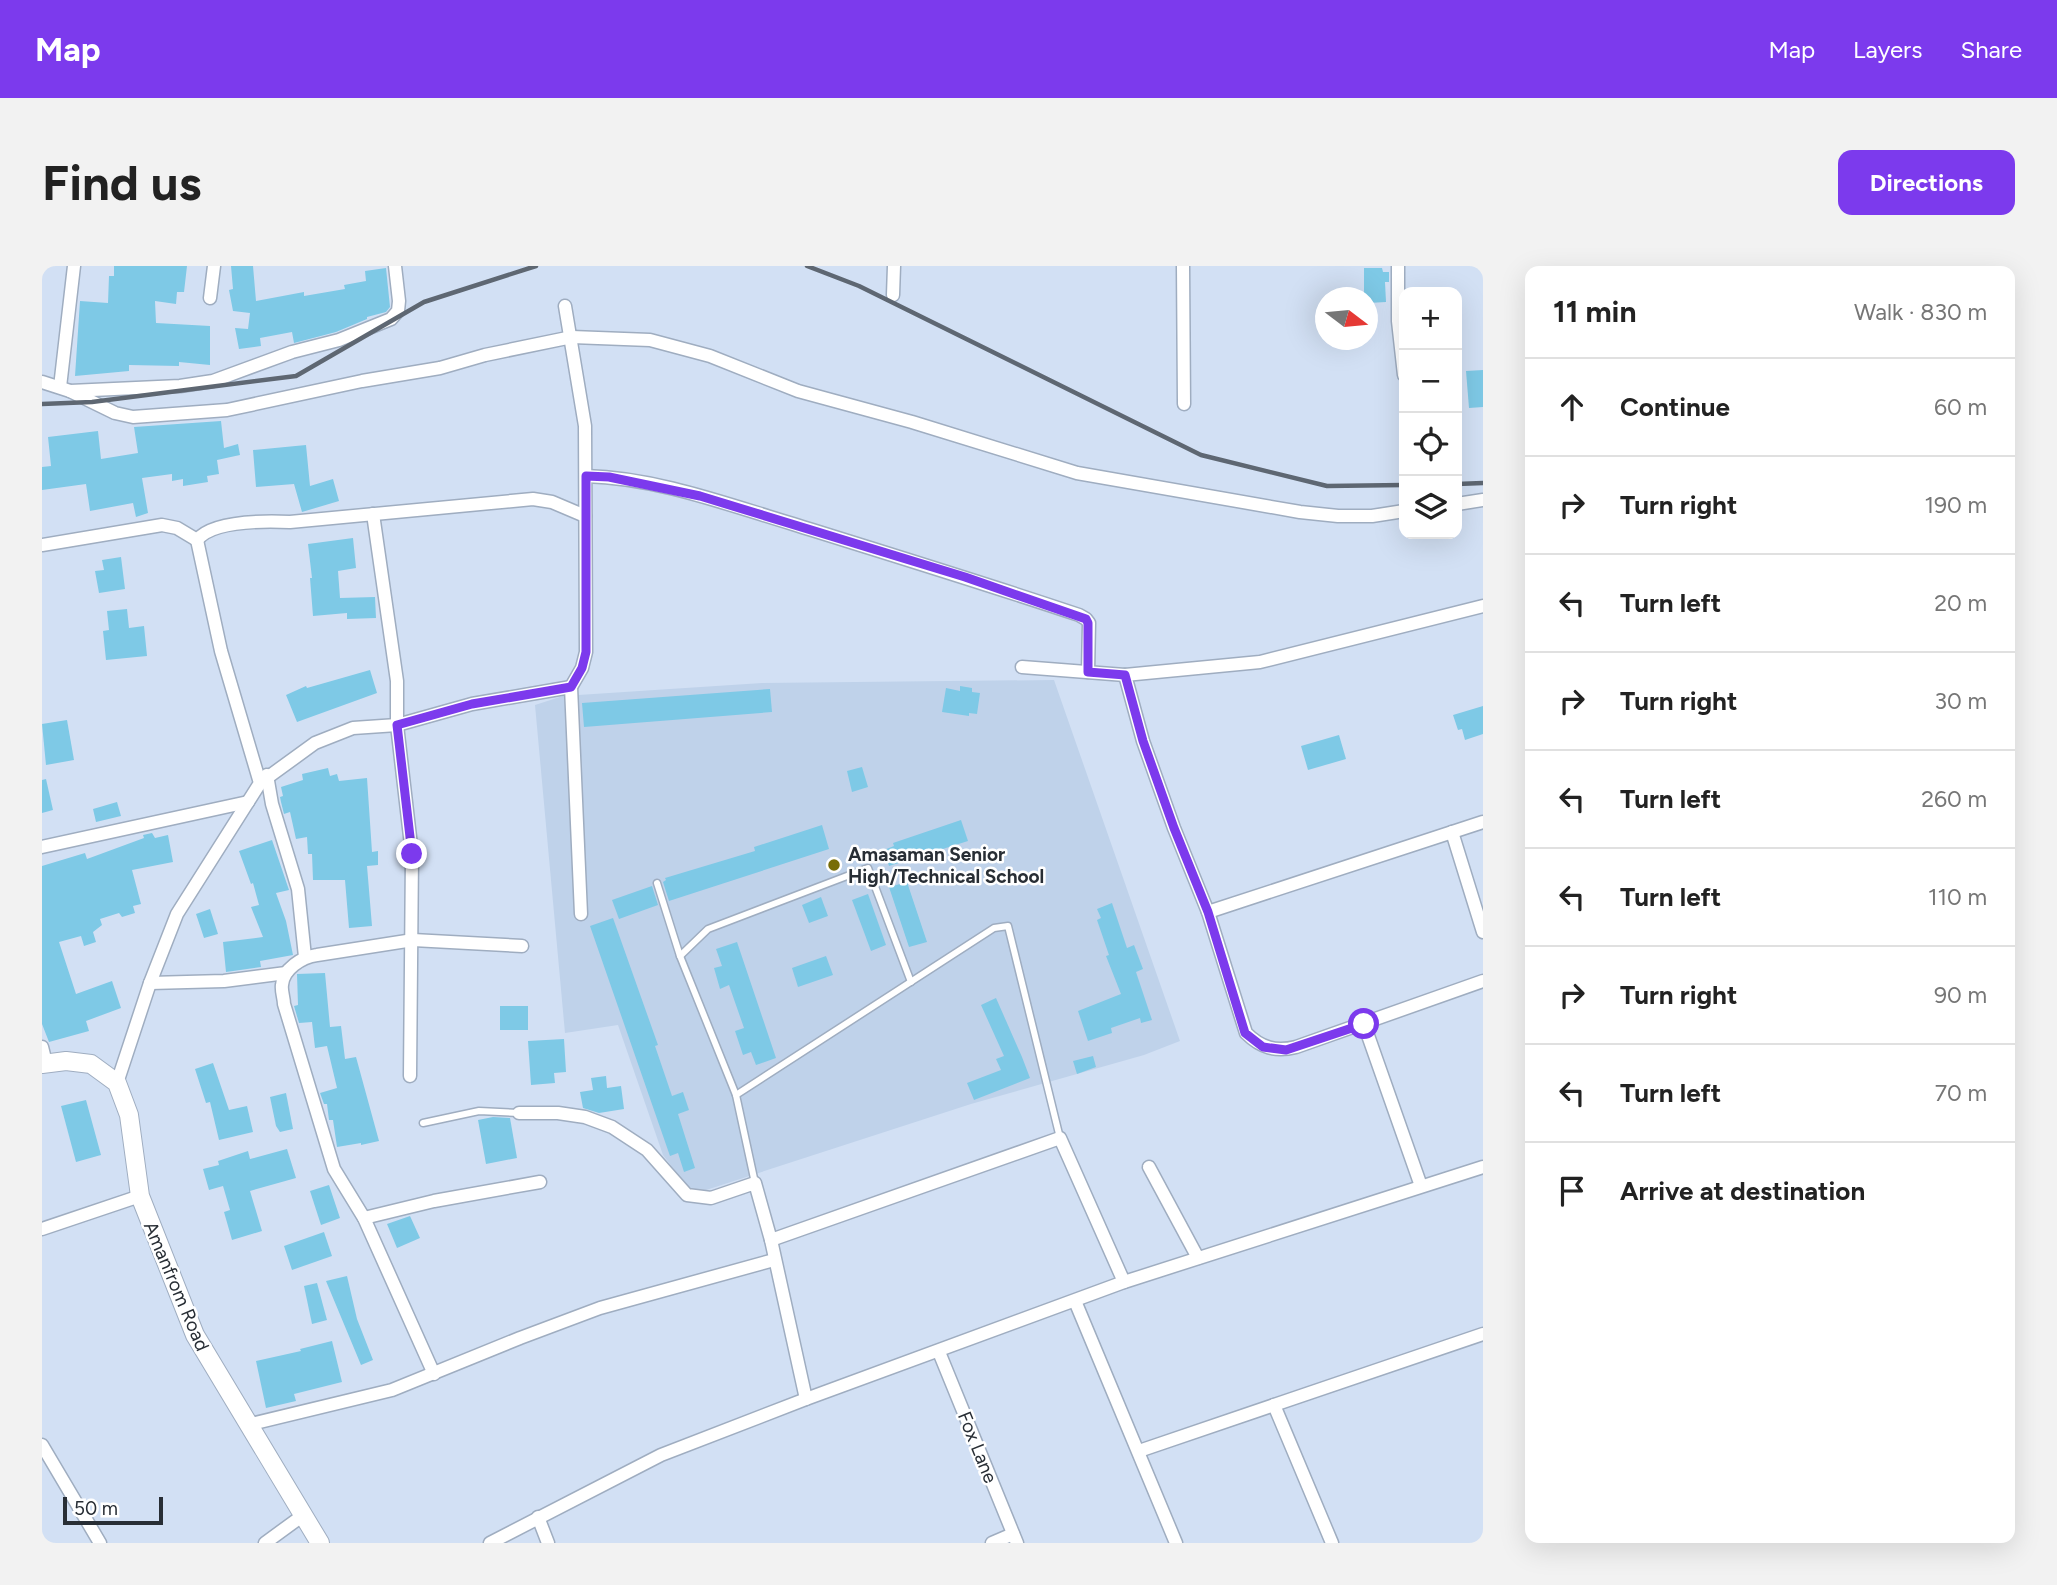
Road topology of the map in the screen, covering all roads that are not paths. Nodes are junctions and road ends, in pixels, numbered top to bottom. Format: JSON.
{"nodes":[{"id":1,"x":74,"y":266,"type":"edge"},
{"id":2,"x":214,"y":266,"type":"edge"},
{"id":3,"x":395,"y":266,"type":"edge"},
{"id":4,"x":894,"y":266,"type":"edge"},
{"id":5,"x":1183,"y":266,"type":"edge"},
{"id":6,"x":1398,"y":266,"type":"edge"},
{"id":7,"x":892,"y":295,"type":"dead end"},
{"id":8,"x":210,"y":298,"type":"dead end"},
{"id":9,"x":565,"y":306,"type":"dead end"},
{"id":10,"x":572,"y":337,"type":"junction"},
{"id":11,"x":1401,"y":350,"type":"edge"},
{"id":12,"x":42,"y":382,"type":"edge"},
{"id":13,"x":65,"y":389,"type":"junction"},
{"id":14,"x":1184,"y":404,"type":"dead end"},
{"id":15,"x":586,"y":476,"type":"junction"},
{"id":16,"x":1483,"y":500,"type":"edge"},
{"id":17,"x":1462,"y":503,"type":"edge"},
{"id":18,"x":1399,"y":511,"type":"edge"},
{"id":19,"x":373,"y":514,"type":"junction"},
{"id":20,"x":585,"y":516,"type":"junction"},
{"id":21,"x":197,"y":540,"type":"junction"},
{"id":22,"x":42,"y":545,"type":"edge"},
{"id":23,"x":1483,"y":606,"type":"edge"},
{"id":24,"x":1022,"y":667,"type":"dead end"},
{"id":25,"x":1088,"y":672,"type":"junction"},
{"id":26,"x":1125,"y":675,"type":"junction"},
{"id":27,"x":571,"y":687,"type":"junction"},
{"id":28,"x":397,"y":725,"type":"junction"},
{"id":29,"x":264,"y":779,"type":"junction"},
{"id":30,"x":248,"y":802,"type":"junction"},
{"id":31,"x":1483,"y":822,"type":"edge"},
{"id":32,"x":1452,"y":832,"type":"junction"},
{"id":33,"x":42,"y":846,"type":"edge"},
{"id":34,"x":657,"y":883,"type":"dead end"},
{"id":35,"x":1208,"y":912,"type":"junction"},
{"id":36,"x":581,"y":914,"type":"dead end"},
{"id":37,"x":1483,"y":932,"type":"edge"},
{"id":38,"x":413,"y":940,"type":"junction"},
{"id":39,"x":522,"y":946,"type":"dead end"},
{"id":40,"x":680,"y":956,"type":"junction"},
{"id":41,"x":305,"y":957,"type":"junction"},
{"id":42,"x":286,"y":973,"type":"junction"},
{"id":43,"x":1483,"y":981,"type":"edge"},
{"id":44,"x":911,"y":982,"type":"junction"},
{"id":45,"x":150,"y":983,"type":"junction"},
{"id":46,"x":1364,"y":1024,"type":"junction"},
{"id":47,"x":43,"y":1058,"type":"edge"},
{"id":48,"x":410,"y":1076,"type":"dead end"},
{"id":49,"x":117,"y":1083,"type":"junction"},
{"id":50,"x":736,"y":1095,"type":"junction"},
{"id":51,"x":519,"y":1113,"type":"joint"},
{"id":52,"x":423,"y":1123,"type":"dead end"},
{"id":53,"x":1059,"y":1138,"type":"junction"},
{"id":54,"x":1149,"y":1167,"type":"dead end"},
{"id":55,"x":1483,"y":1167,"type":"edge"},
{"id":56,"x":540,"y":1182,"type":"dead end"},
{"id":57,"x":755,"y":1183,"type":"junction"},
{"id":58,"x":1421,"y":1186,"type":"junction"},
{"id":59,"x":140,"y":1196,"type":"junction"},
{"id":60,"x":365,"y":1218,"type":"junction"},
{"id":61,"x":42,"y":1229,"type":"edge"},
{"id":62,"x":771,"y":1240,"type":"junction"},
{"id":63,"x":1198,"y":1258,"type":"junction"},
{"id":64,"x":774,"y":1261,"type":"junction"},
{"id":65,"x":1124,"y":1282,"type":"junction"},
{"id":66,"x":1075,"y":1301,"type":"junction"},
{"id":67,"x":1483,"y":1334,"type":"edge"},
{"id":68,"x":939,"y":1352,"type":"junction"},
{"id":69,"x":435,"y":1374,"type":"junction"},
{"id":70,"x":806,"y":1399,"type":"junction"},
{"id":71,"x":1274,"y":1405,"type":"junction"},
{"id":72,"x":247,"y":1425,"type":"junction"},
{"id":73,"x":42,"y":1446,"type":"edge"},
{"id":74,"x":1139,"y":1451,"type":"junction"},
{"id":75,"x":302,"y":1516,"type":"junction"},
{"id":76,"x":538,"y":1517,"type":"junction"},
{"id":77,"x":1015,"y":1538,"type":"edge"},
{"id":78,"x":100,"y":1543,"type":"edge"},
{"id":79,"x":265,"y":1543,"type":"edge"},
{"id":80,"x":320,"y":1543,"type":"edge"},
{"id":81,"x":490,"y":1543,"type":"edge"},
{"id":82,"x":548,"y":1543,"type":"edge"},
{"id":83,"x":992,"y":1543,"type":"edge"},
{"id":84,"x":1176,"y":1543,"type":"edge"},
{"id":85,"x":1332,"y":1543,"type":"edge"}],
"edges":[{"from":1,"to":13,"type":"street"},
{"from":2,"to":8,"type":"street"},
{"from":3,"to":13,"type":"street"},
{"from":4,"to":7,"type":"street"},
{"from":5,"to":14,"type":"street"},
{"from":6,"to":11,"type":"street"},
{"from":9,"to":10,"type":"street"},
{"from":10,"to":13,"type":"street"},
{"from":10,"to":15,"type":"street"},
{"from":10,"to":18,"type":"street"},
{"from":12,"to":13,"type":"street"},
{"from":15,"to":20,"type":"street"},
{"from":15,"to":25,"type":"street"},
{"from":16,"to":17,"type":"street"},
{"from":19,"to":20,"type":"street"},
{"from":19,"to":21,"type":"street"},
{"from":19,"to":28,"type":"street"},
{"from":20,"to":27,"type":"street"},
{"from":21,"to":22,"type":"street"},
{"from":21,"to":29,"type":"street"},
{"from":23,"to":26,"type":"street"},
{"from":24,"to":25,"type":"street"},
{"from":25,"to":26,"type":"street"},
{"from":26,"to":35,"type":"street"},
{"from":27,"to":28,"type":"street"},
{"from":27,"to":36,"type":"street"},
{"from":28,"to":29,"type":"street"},
{"from":28,"to":38,"type":"street"},
{"from":29,"to":30,"type":"street"},
{"from":29,"to":41,"type":"street"},
{"from":30,"to":33,"type":"street"},
{"from":30,"to":45,"type":"street"},
{"from":31,"to":32,"type":"street"},
{"from":32,"to":35,"type":"street"},
{"from":32,"to":37,"type":"street"},
{"from":34,"to":40,"type":"lane"},
{"from":35,"to":46,"type":"street"},
{"from":38,"to":39,"type":"street"},
{"from":38,"to":41,"type":"street"},
{"from":38,"to":48,"type":"street"},
{"from":40,"to":44,"type":"lane"},
{"from":40,"to":50,"type":"lane"},
{"from":41,"to":42,"type":"street"},
{"from":42,"to":45,"type":"street"},
{"from":42,"to":60,"type":"street"},
{"from":43,"to":46,"type":"street"},
{"from":44,"to":50,"type":"lane"},
{"from":44,"to":53,"type":"lane"},
{"from":45,"to":49,"type":"street"},
{"from":46,"to":58,"type":"street"},
{"from":47,"to":49,"type":"street"},
{"from":49,"to":59,"type":"street","name":"Amanfrom Road"},
{"from":50,"to":57,"type":"lane"},
{"from":51,"to":52,"type":"lane"},
{"from":51,"to":57,"type":"street"},
{"from":53,"to":62,"type":"street"},
{"from":53,"to":65,"type":"street"},
{"from":54,"to":63,"type":"street"},
{"from":55,"to":58,"type":"street"},
{"from":56,"to":60,"type":"street"},
{"from":57,"to":62,"type":"street"},
{"from":58,"to":63,"type":"street"},
{"from":59,"to":61,"type":"street"},
{"from":59,"to":72,"type":"street","name":"Amanfrom Road"},
{"from":60,"to":69,"type":"street"},
{"from":62,"to":64,"type":"street"},
{"from":63,"to":65,"type":"street"},
{"from":64,"to":69,"type":"street"},
{"from":64,"to":70,"type":"street"},
{"from":65,"to":66,"type":"street"},
{"from":66,"to":68,"type":"street"},
{"from":66,"to":74,"type":"street"},
{"from":67,"to":71,"type":"street"},
{"from":68,"to":70,"type":"street"},
{"from":68,"to":77,"type":"street","name":"Fox Lane"},
{"from":69,"to":72,"type":"street"},
{"from":70,"to":76,"type":"street"},
{"from":71,"to":74,"type":"street"},
{"from":71,"to":85,"type":"street"},
{"from":72,"to":75,"type":"street","name":"Amanfrom Road"},
{"from":73,"to":78,"type":"street"},
{"from":74,"to":84,"type":"street"},
{"from":75,"to":79,"type":"street"},
{"from":75,"to":80,"type":"street","name":"Amanfrom Road"},
{"from":76,"to":81,"type":"street"},
{"from":76,"to":82,"type":"street"},
{"from":77,"to":83,"type":"street"}]}
